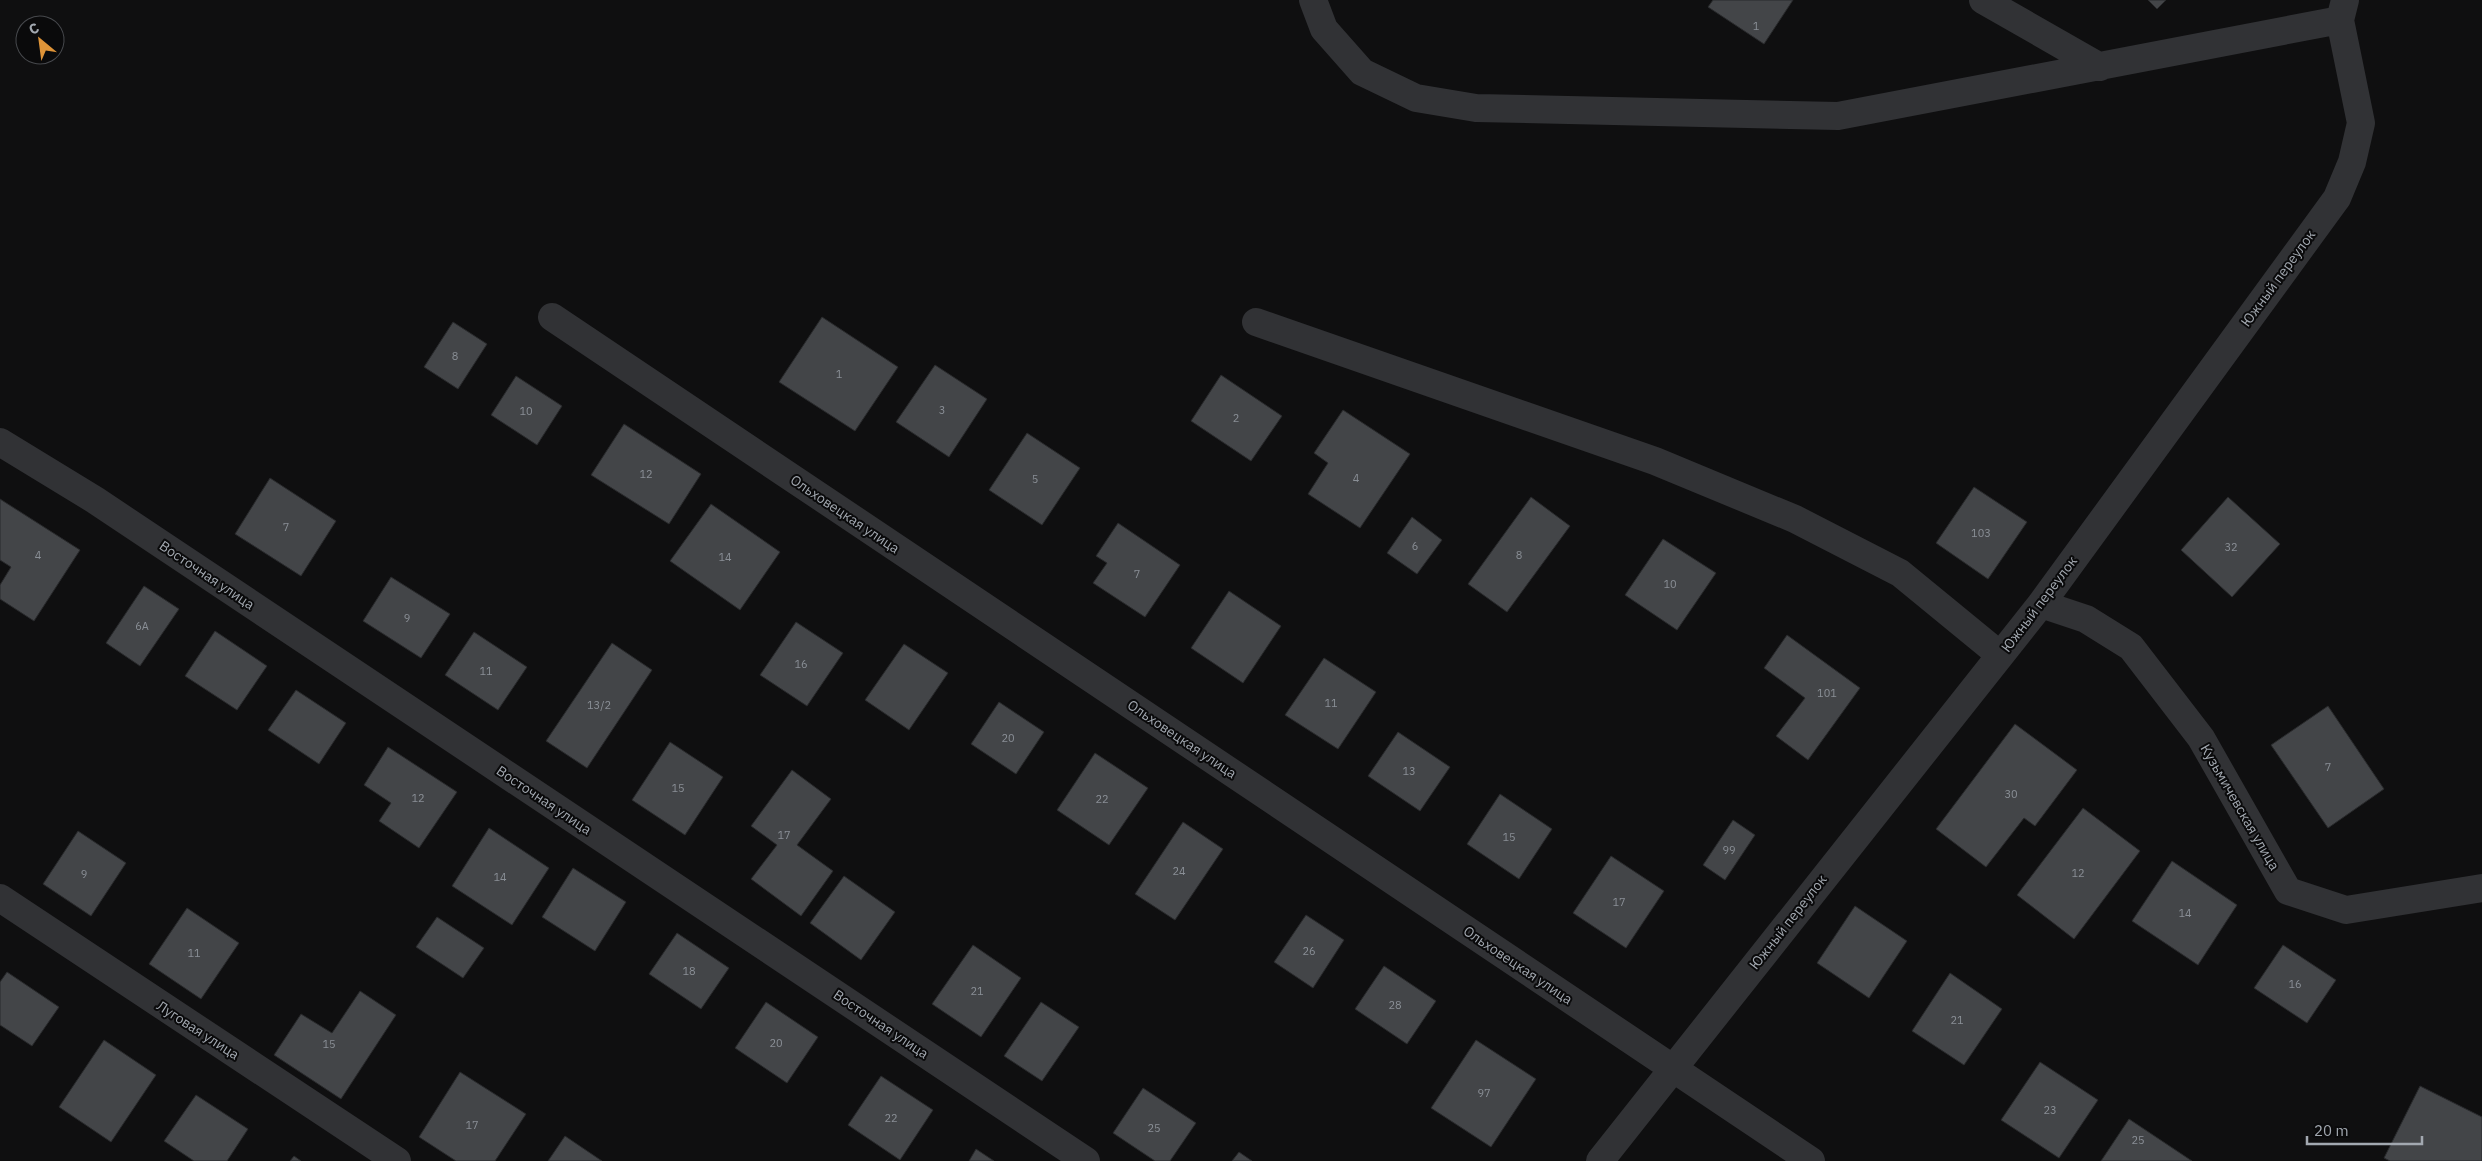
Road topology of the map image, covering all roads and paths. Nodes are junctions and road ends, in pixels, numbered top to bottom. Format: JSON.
{"nodes":[{"id":1,"x":1313,"y":0,"type":"edge"},
{"id":2,"x":1983,"y":0,"type":"edge"},
{"id":3,"x":2343,"y":10,"type":"edge"},
{"id":4,"x":2100,"y":67,"type":"junction"},
{"id":5,"x":552,"y":317,"type":"dead end"},
{"id":6,"x":1256,"y":322,"type":"dead end"},
{"id":7,"x":0,"y":442,"type":"edge"},
{"id":8,"x":2041,"y":604,"type":"junction"},
{"id":9,"x":2000,"y":655,"type":"junction"},
{"id":10,"x":2482,"y":888,"type":"edge"},
{"id":11,"x":0,"y":898,"type":"edge"},
{"id":12,"x":1672,"y":1068,"type":"junction"},
{"id":13,"x":397,"y":1161,"type":"edge"},
{"id":14,"x":1086,"y":1161,"type":"edge"},
{"id":15,"x":1600,"y":1161,"type":"edge"},
{"id":16,"x":1812,"y":1161,"type":"edge"}],
"edges":[{"from":1,"to":4,"type":"street"},
{"from":2,"to":4,"type":"street"},
{"from":3,"to":4,"type":"street"},
{"from":3,"to":8,"type":"street","name":"Южный переулок"},
{"from":5,"to":12,"type":"street","name":"Ольховецкая улица"},
{"from":6,"to":9,"type":"street"},
{"from":7,"to":14,"type":"street","name":"Восточная улица"},
{"from":8,"to":9,"type":"street","name":"Южный переулок"},
{"from":8,"to":10,"type":"street","name":"Кузьмичевская улица"},
{"from":9,"to":12,"type":"street","name":"Южный переулок"},
{"from":11,"to":13,"type":"street","name":"Луговая улица"},
{"from":12,"to":15,"type":"street","name":"Южный переулок"},
{"from":12,"to":16,"type":"street","name":"Ольховецкая улица"}]}
